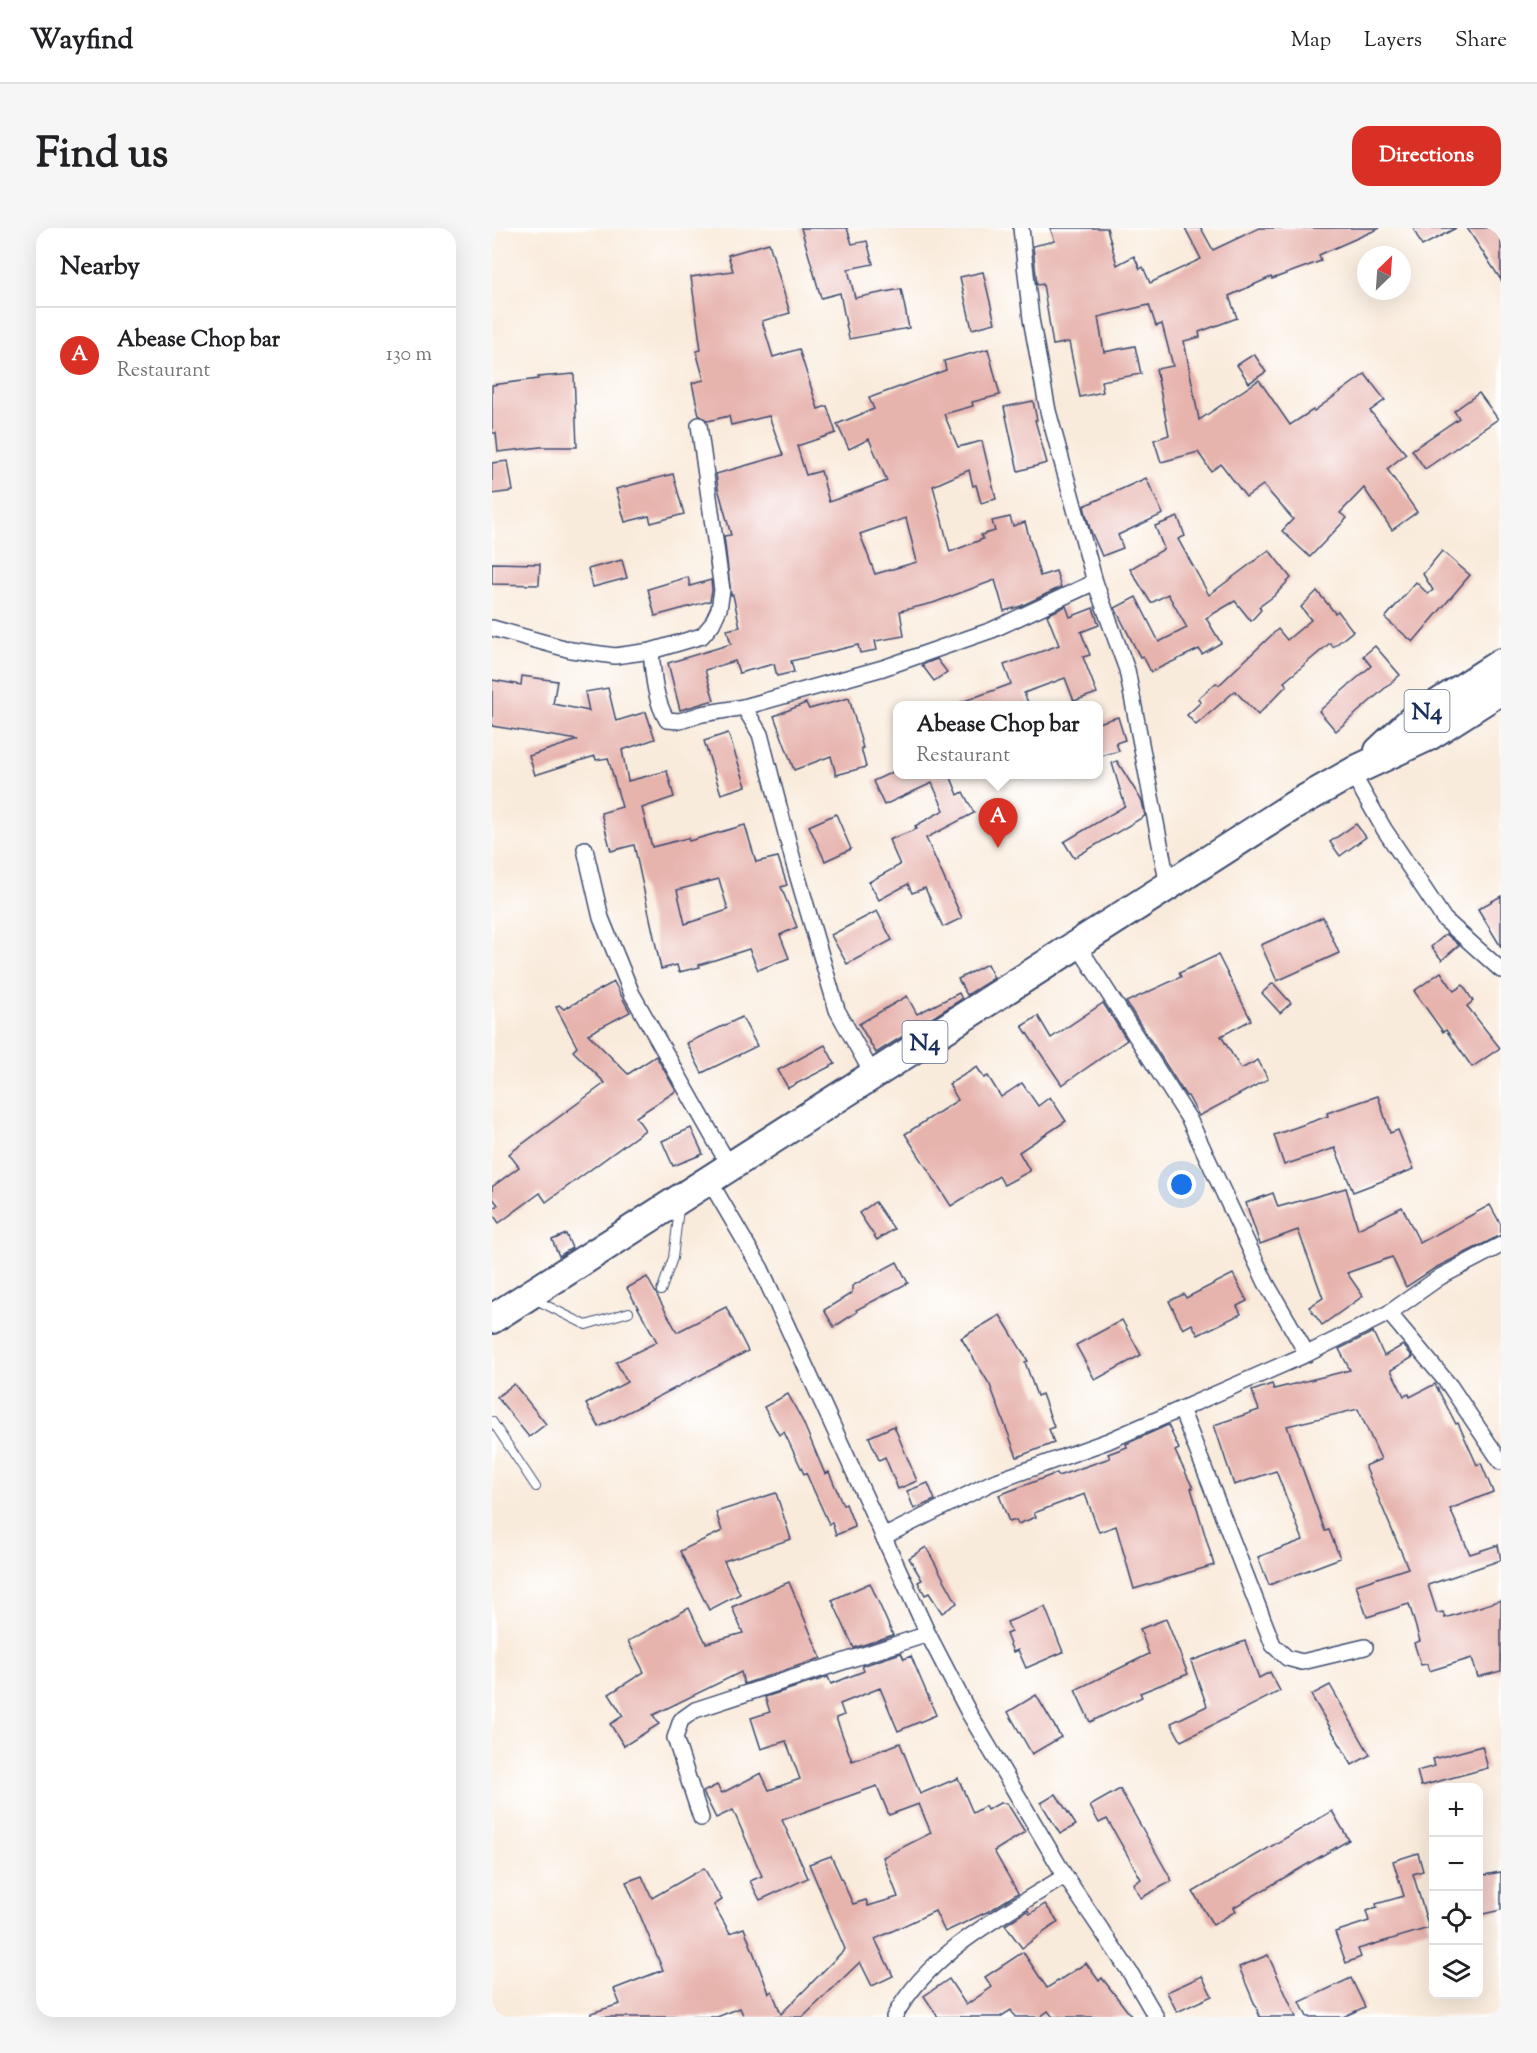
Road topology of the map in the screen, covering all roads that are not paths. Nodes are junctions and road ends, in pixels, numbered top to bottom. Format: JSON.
{"nodes":[{"id":1,"x":1020,"y":228,"type":"edge"},
{"id":2,"x":699,"y":425,"type":"dead end"},
{"id":3,"x":1095,"y":582,"type":"junction"},
{"id":4,"x":492,"y":628,"type":"edge"},
{"id":5,"x":651,"y":651,"type":"junction"},
{"id":6,"x":1501,"y":663,"type":"edge"},
{"id":7,"x":1501,"y":690,"type":"edge"},
{"id":8,"x":744,"y":707,"type":"junction"},
{"id":9,"x":1356,"y":770,"type":"junction"},
{"id":10,"x":585,"y":849,"type":"dead end"},
{"id":11,"x":1168,"y":886,"type":"junction"},
{"id":12,"x":1077,"y":944,"type":"junction"},
{"id":13,"x":1501,"y":970,"type":"edge"},
{"id":14,"x":873,"y":1075,"type":"junction"},
{"id":15,"x":719,"y":1173,"type":"junction"},
{"id":16,"x":681,"y":1198,"type":"junction"},
{"id":17,"x":1501,"y":1245,"type":"edge"},
{"id":18,"x":661,"y":1291,"type":"dead end"},
{"id":19,"x":527,"y":1296,"type":"junction"},
{"id":20,"x":629,"y":1312,"type":"dead end"},
{"id":21,"x":1389,"y":1313,"type":"junction"},
{"id":22,"x":495,"y":1314,"type":"edge"},
{"id":23,"x":1307,"y":1354,"type":"junction"},
{"id":24,"x":1180,"y":1409,"type":"junction"},
{"id":25,"x":492,"y":1421,"type":"edge"},
{"id":26,"x":1501,"y":1462,"type":"edge"},
{"id":27,"x":536,"y":1487,"type":"dead end"},
{"id":28,"x":883,"y":1538,"type":"junction"},
{"id":29,"x":928,"y":1634,"type":"junction"},
{"id":30,"x":1365,"y":1647,"type":"dead end"},
{"id":31,"x":701,"y":1818,"type":"dead end"},
{"id":32,"x":1065,"y":1876,"type":"junction"},
{"id":33,"x":894,"y":2017,"type":"edge"},
{"id":34,"x":1156,"y":2017,"type":"edge"}],
"edges":[{"from":1,"to":3,"type":"street"},
{"from":2,"to":5,"type":"street"},
{"from":3,"to":8,"type":"street"},
{"from":3,"to":11,"type":"street"},
{"from":4,"to":5,"type":"street"},
{"from":5,"to":8,"type":"street"},
{"from":6,"to":9,"type":"highway","number":"N4"},
{"from":7,"to":9,"type":"highway","number":"N4"},
{"from":8,"to":14,"type":"street"},
{"from":9,"to":11,"type":"highway","number":"N4"},
{"from":9,"to":13,"type":"street"},
{"from":10,"to":15,"type":"street"},
{"from":11,"to":12,"type":"highway","number":"N4"},
{"from":12,"to":14,"type":"highway","number":"N4"},
{"from":12,"to":23,"type":"street"},
{"from":14,"to":15,"type":"highway","number":"N4"},
{"from":15,"to":16,"type":"highway","number":"N4"},
{"from":15,"to":28,"type":"street"},
{"from":16,"to":18,"type":"lane"},
{"from":16,"to":19,"type":"highway","number":"N4"},
{"from":17,"to":21,"type":"street"},
{"from":19,"to":20,"type":"lane"},
{"from":19,"to":22,"type":"highway","number":"N4"},
{"from":21,"to":23,"type":"street"},
{"from":21,"to":26,"type":"street"},
{"from":23,"to":24,"type":"street"},
{"from":24,"to":28,"type":"street"},
{"from":24,"to":30,"type":"street"},
{"from":25,"to":27,"type":"lane"},
{"from":28,"to":29,"type":"street"},
{"from":29,"to":31,"type":"street"},
{"from":29,"to":32,"type":"street"},
{"from":32,"to":33,"type":"street"},
{"from":32,"to":34,"type":"street"}]}
